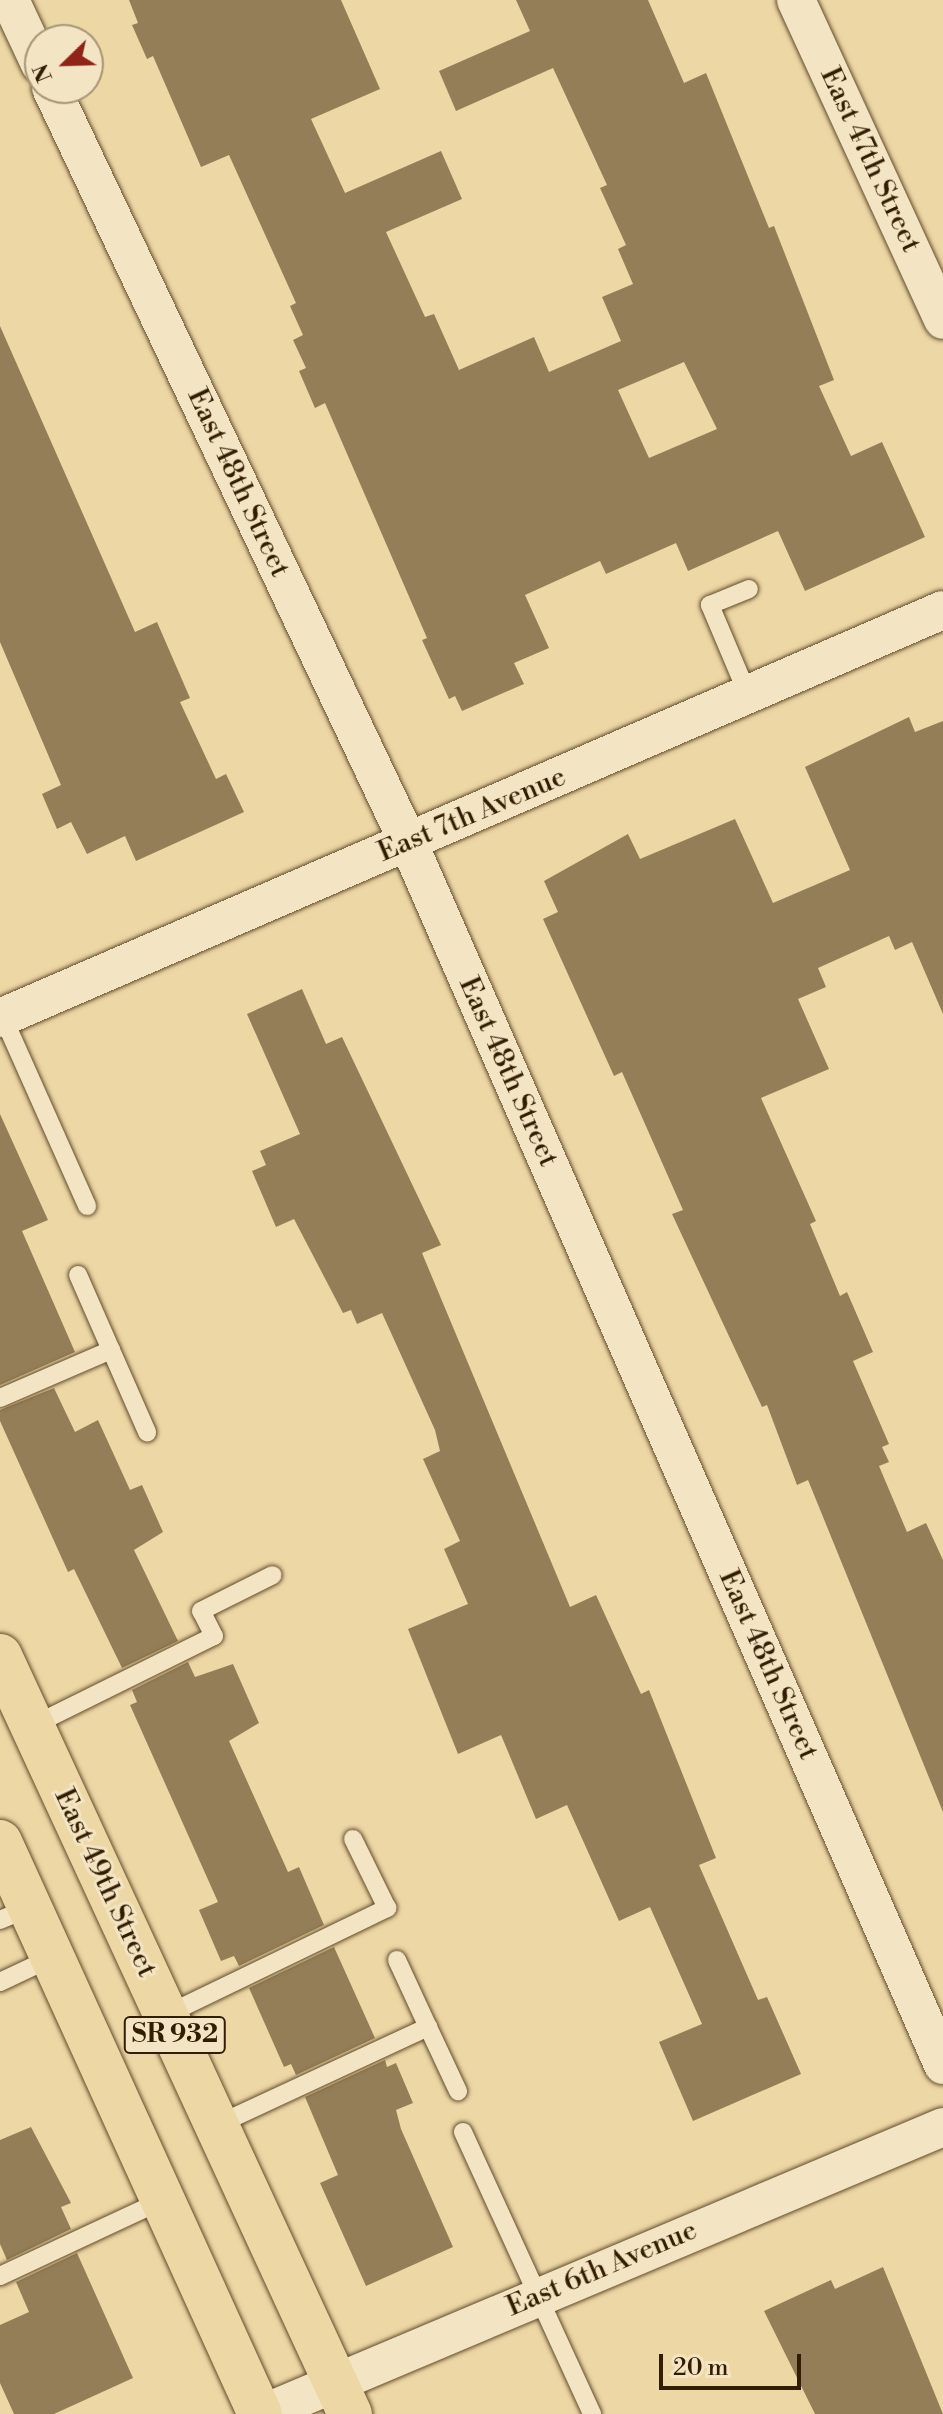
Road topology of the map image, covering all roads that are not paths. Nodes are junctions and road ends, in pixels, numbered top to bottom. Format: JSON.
{"nodes":[{"id":1,"x":10,"y":0,"type":"edge"},
{"id":2,"x":796,"y":0,"type":"edge"},
{"id":3,"x":24,"y":30,"type":"edge"},
{"id":4,"x":59,"y":104,"type":"edge"},
{"id":5,"x":943,"y":320,"type":"edge"},
{"id":6,"x":749,"y":589,"type":"dead end"},
{"id":7,"x":943,"y":610,"type":"edge"},
{"id":8,"x":748,"y":695,"type":"junction"},
{"id":9,"x":408,"y":842,"type":"junction"},
{"id":10,"x":1,"y":1018,"type":"edge"},
{"id":11,"x":87,"y":1206,"type":"dead end"},
{"id":12,"x":78,"y":1275,"type":"dead end"},
{"id":13,"x":111,"y":1350,"type":"junction"},
{"id":14,"x":0,"y":1398,"type":"edge"},
{"id":15,"x":147,"y":1432,"type":"dead end"},
{"id":16,"x":273,"y":1575,"type":"dead end"},
{"id":17,"x":0,"y":1656,"type":"edge"},
{"id":18,"x":32,"y":1726,"type":"junction"},
{"id":19,"x":353,"y":1839,"type":"dead end"},
{"id":20,"x":0,"y":1842,"type":"edge"},
{"id":21,"x":15,"y":1913,"type":"edge"},
{"id":22,"x":53,"y":1957,"type":"junction"},
{"id":23,"x":397,"y":1960,"type":"dead end"},
{"id":24,"x":0,"y":1982,"type":"edge"},
{"id":25,"x":166,"y":2015,"type":"junction"},
{"id":26,"x":428,"y":2027,"type":"junction"},
{"id":27,"x":943,"y":2065,"type":"edge"},
{"id":28,"x":458,"y":2091,"type":"dead end"},
{"id":29,"x":217,"y":2125,"type":"junction"},
{"id":30,"x":943,"y":2127,"type":"edge"},
{"id":31,"x":463,"y":2132,"type":"dead end"},
{"id":32,"x":163,"y":2200,"type":"junction"},
{"id":33,"x":0,"y":2276,"type":"edge"},
{"id":34,"x":541,"y":2295,"type":"junction"},
{"id":35,"x":342,"y":2398,"type":"edge"},
{"id":36,"x":261,"y":2414,"type":"edge"},
{"id":37,"x":592,"y":2414,"type":"edge"}],
"edges":[{"from":1,"to":3,"type":"street"},
{"from":2,"to":5,"type":"street","name":"East 47th Street"},
{"from":4,"to":9,"type":"street","name":"East 48th Street"},
{"from":6,"to":8,"type":"lane"},
{"from":7,"to":8,"type":"street","name":"East 7th Avenue"},
{"from":8,"to":9,"type":"street","name":"East 7th Avenue"},
{"from":9,"to":10,"type":"street","name":"East 7th Avenue"},
{"from":9,"to":27,"type":"street","name":"East 48th Street"},
{"from":10,"to":11,"type":"lane"},
{"from":12,"to":13,"type":"lane"},
{"from":13,"to":14,"type":"lane"},
{"from":13,"to":15,"type":"lane"},
{"from":16,"to":18,"type":"lane"},
{"from":17,"to":18,"type":"main road","name":"East 49th Street","number":"SR 932"},
{"from":18,"to":25,"type":"main road","name":"East 49th Street","number":"SR 932"},
{"from":19,"to":25,"type":"lane"},
{"from":20,"to":21,"type":"main road","number":"SR 932"},
{"from":21,"to":22,"type":"main road","number":"SR 932"},
{"from":22,"to":24,"type":"lane"},
{"from":22,"to":32,"type":"main road","number":"SR 932"},
{"from":23,"to":26,"type":"lane"},
{"from":25,"to":29,"type":"main road","name":"East 49th Street","number":"SR 932"},
{"from":26,"to":28,"type":"lane"},
{"from":26,"to":29,"type":"lane"},
{"from":29,"to":35,"type":"main road","name":"East 49th Street","number":"SR 932"},
{"from":30,"to":34,"type":"street","name":"East 6th Avenue"},
{"from":31,"to":34,"type":"lane"},
{"from":32,"to":33,"type":"lane"},
{"from":32,"to":36,"type":"main road","number":"SR 932"},
{"from":34,"to":35,"type":"street","name":"East 6th Avenue"},
{"from":34,"to":37,"type":"lane"},
{"from":35,"to":36,"type":"street","name":"East 6th Avenue"}]}
